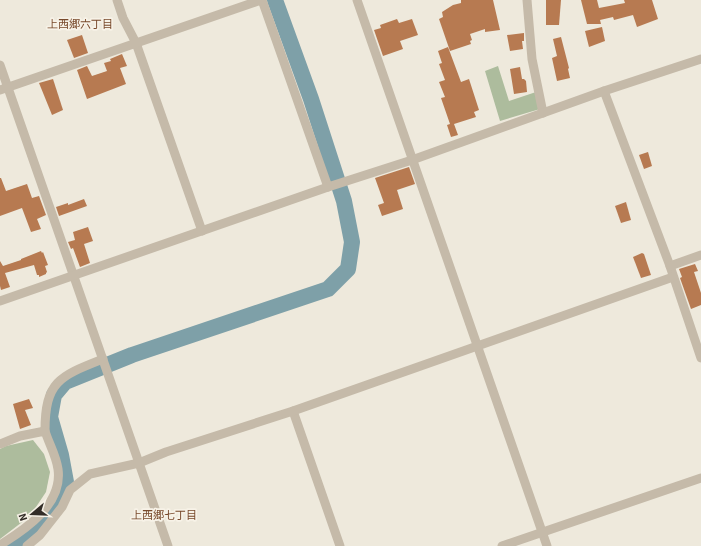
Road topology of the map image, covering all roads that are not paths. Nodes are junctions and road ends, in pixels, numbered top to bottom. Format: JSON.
{"nodes":[{"id":1,"x":117,"y":0,"type":"edge"},
{"id":2,"x":261,"y":0,"type":"edge"},
{"id":3,"x":357,"y":0,"type":"edge"},
{"id":4,"x":527,"y":0,"type":"edge"},
{"id":5,"x":136,"y":43,"type":"junction"},
{"id":6,"x":701,"y":59,"type":"edge"},
{"id":7,"x":0,"y":65,"type":"edge"},
{"id":8,"x":4,"y":88,"type":"edge"},
{"id":9,"x":604,"y":91,"type":"junction"},
{"id":10,"x":543,"y":113,"type":"junction"},
{"id":11,"x":412,"y":160,"type":"junction"},
{"id":12,"x":330,"y":187,"type":"junction"},
{"id":13,"x":202,"y":231,"type":"junction"},
{"id":14,"x":701,"y":255,"type":"edge"},
{"id":15,"x":670,"y":266,"type":"junction"},
{"id":16,"x":73,"y":275,"type":"junction"},
{"id":17,"x":672,"y":277,"type":"junction"},
{"id":18,"x":0,"y":300,"type":"edge"},
{"id":19,"x":478,"y":346,"type":"junction"},
{"id":20,"x":701,"y":358,"type":"edge"},
{"id":21,"x":103,"y":359,"type":"junction"},
{"id":22,"x":293,"y":411,"type":"junction"},
{"id":23,"x":45,"y":431,"type":"junction"},
{"id":24,"x":0,"y":444,"type":"edge"},
{"id":25,"x":140,"y":463,"type":"junction"},
{"id":26,"x":701,"y":478,"type":"edge"},
{"id":27,"x":543,"y":532,"type":"junction"},
{"id":28,"x":0,"y":545,"type":"edge"},
{"id":29,"x":27,"y":546,"type":"edge"},
{"id":30,"x":168,"y":546,"type":"edge"},
{"id":31,"x":340,"y":546,"type":"edge"},
{"id":32,"x":502,"y":546,"type":"edge"},
{"id":33,"x":547,"y":546,"type":"edge"}],
"edges":[{"from":1,"to":5,"type":"street"},
{"from":2,"to":5,"type":"street"},
{"from":2,"to":12,"type":"street"},
{"from":3,"to":11,"type":"street"},
{"from":4,"to":10,"type":"street"},
{"from":5,"to":8,"type":"street"},
{"from":5,"to":13,"type":"street"},
{"from":6,"to":9,"type":"street"},
{"from":7,"to":8,"type":"street"},
{"from":8,"to":16,"type":"street"},
{"from":9,"to":10,"type":"street"},
{"from":9,"to":15,"type":"street"},
{"from":10,"to":11,"type":"street"},
{"from":11,"to":12,"type":"street"},
{"from":11,"to":19,"type":"street"},
{"from":12,"to":13,"type":"street"},
{"from":13,"to":16,"type":"street"},
{"from":14,"to":15,"type":"street"},
{"from":15,"to":17,"type":"street"},
{"from":16,"to":18,"type":"street"},
{"from":16,"to":21,"type":"street"},
{"from":17,"to":19,"type":"street"},
{"from":17,"to":20,"type":"street"},
{"from":19,"to":22,"type":"street"},
{"from":19,"to":27,"type":"street"},
{"from":21,"to":23,"type":"street"},
{"from":21,"to":25,"type":"street"},
{"from":22,"to":25,"type":"street"},
{"from":22,"to":31,"type":"street"},
{"from":23,"to":24,"type":"street"},
{"from":23,"to":28,"type":"street"},
{"from":25,"to":29,"type":"street"},
{"from":25,"to":30,"type":"street"},
{"from":26,"to":27,"type":"street"},
{"from":27,"to":32,"type":"street"},
{"from":27,"to":33,"type":"street"}]}
